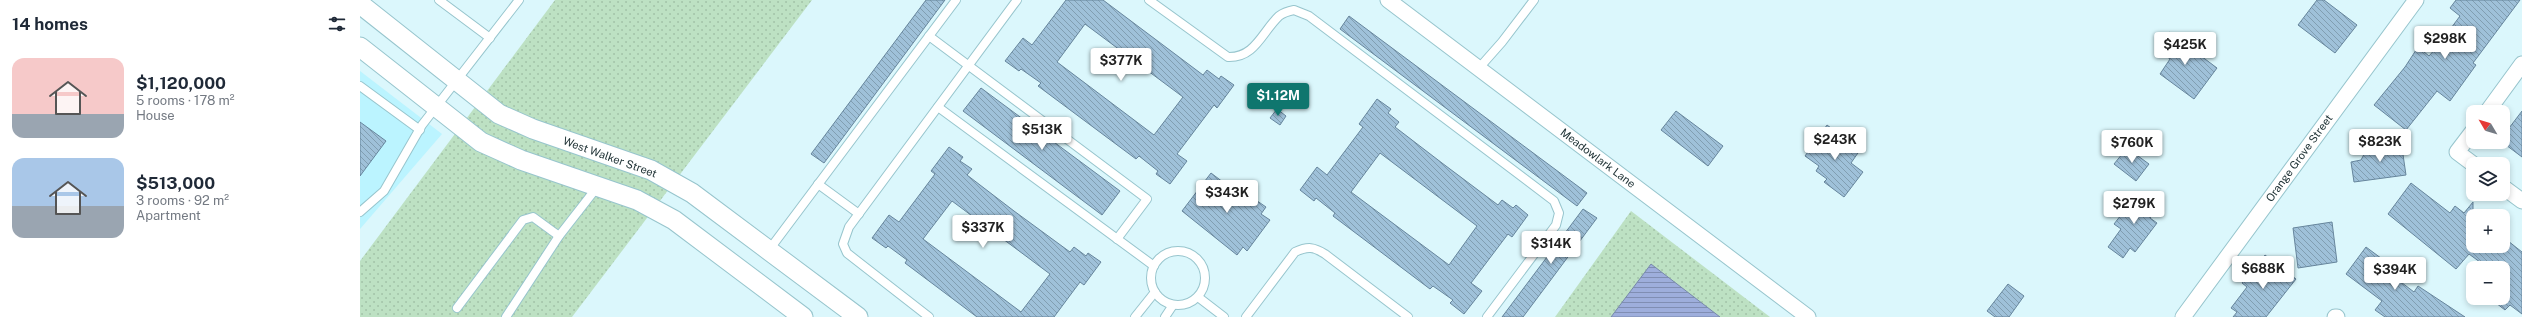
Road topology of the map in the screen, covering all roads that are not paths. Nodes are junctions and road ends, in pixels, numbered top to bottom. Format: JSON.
{"nodes":[{"id":1,"x":439,"y":0,"type":"edge"},
{"id":2,"x":519,"y":0,"type":"edge"},
{"id":3,"x":956,"y":0,"type":"edge"},
{"id":4,"x":1017,"y":0,"type":"edge"},
{"id":5,"x":1149,"y":0,"type":"edge"},
{"id":6,"x":1388,"y":0,"type":"edge"},
{"id":7,"x":1534,"y":0,"type":"edge"},
{"id":8,"x":2416,"y":0,"type":"edge"},
{"id":9,"x":360,"y":4,"type":"edge"},
{"id":10,"x":929,"y":36,"type":"junction"},
{"id":11,"x":490,"y":38,"type":"junction"},
{"id":12,"x":360,"y":47,"type":"edge"},
{"id":13,"x":2522,"y":64,"type":"edge"},
{"id":14,"x":969,"y":65,"type":"junction"},
{"id":15,"x":1479,"y":68,"type":"junction"},
{"id":16,"x":456,"y":80,"type":"junction"},
{"id":17,"x":360,"y":86,"type":"edge"},
{"id":18,"x":2492,"y":105,"type":"edge"},
{"id":19,"x":938,"y":107,"type":"junction"},
{"id":20,"x":437,"y":108,"type":"junction"},
{"id":21,"x":420,"y":130,"type":"junction"},
{"id":22,"x":2466,"y":140,"type":"edge"},
{"id":23,"x":2466,"y":159,"type":"edge"},
{"id":24,"x":818,"y":184,"type":"junction"},
{"id":25,"x":598,"y":185,"type":"junction"},
{"id":26,"x":2510,"y":192,"type":"edge"},
{"id":27,"x":2522,"y":201,"type":"edge"},
{"id":28,"x":360,"y":212,"type":"edge"},
{"id":29,"x":859,"y":214,"type":"junction"},
{"id":30,"x":559,"y":236,"type":"junction"},
{"id":31,"x":1117,"y":239,"type":"junction"},
{"id":32,"x":769,"y":250,"type":"junction"},
{"id":33,"x":1154,"y":266,"type":"junction"},
{"id":34,"x":1155,"y":292,"type":"junction"},
{"id":35,"x":1198,"y":297,"type":"junction"},
{"id":36,"x":1173,"y":305,"type":"junction"},
{"id":37,"x":457,"y":308,"type":"dead end"},
{"id":38,"x":506,"y":317,"type":"edge"},
{"id":39,"x":803,"y":317,"type":"edge"},
{"id":40,"x":858,"y":317,"type":"edge"},
{"id":41,"x":929,"y":317,"type":"edge"},
{"id":42,"x":1135,"y":317,"type":"edge"},
{"id":43,"x":1165,"y":317,"type":"edge"},
{"id":44,"x":1224,"y":317,"type":"edge"},
{"id":45,"x":1246,"y":317,"type":"edge"},
{"id":46,"x":1408,"y":317,"type":"edge"},
{"id":47,"x":1487,"y":317,"type":"edge"},
{"id":48,"x":1808,"y":317,"type":"edge"},
{"id":49,"x":2183,"y":317,"type":"edge"}],
"edges":[{"from":1,"to":11,"type":"lane"},
{"from":2,"to":11,"type":"lane"},
{"from":3,"to":10,"type":"lane"},
{"from":4,"to":14,"type":"lane"},
{"from":5,"to":47,"type":"lane"},
{"from":6,"to":15,"type":"street","name":"Meadowlark Lane"},
{"from":7,"to":15,"type":"lane"},
{"from":8,"to":49,"type":"street","name":"Orange Grove Street"},
{"from":9,"to":16,"type":"street","name":"West Walker Street"},
{"from":10,"to":14,"type":"lane"},
{"from":10,"to":24,"type":"lane"},
{"from":11,"to":16,"type":"lane"},
{"from":12,"to":20,"type":"street"},
{"from":13,"to":18,"type":"street"},
{"from":14,"to":19,"type":"lane"},
{"from":14,"to":31,"type":"lane"},
{"from":15,"to":48,"type":"street","name":"Meadowlark Lane"},
{"from":16,"to":20,"type":"lane"},
{"from":16,"to":32,"type":"street","name":"West Walker Street"},
{"from":17,"to":21,"type":"lane"},
{"from":19,"to":29,"type":"lane"},
{"from":19,"to":31,"type":"lane"},
{"from":20,"to":21,"type":"lane"},
{"from":20,"to":25,"type":"street"},
{"from":21,"to":28,"type":"lane"},
{"from":22,"to":23,"type":"street"},
{"from":24,"to":29,"type":"lane"},
{"from":24,"to":32,"type":"lane"},
{"from":25,"to":30,"type":"lane"},
{"from":25,"to":39,"type":"street"},
{"from":26,"to":27,"type":"street"},
{"from":29,"to":41,"type":"lane"},
{"from":30,"to":37,"type":"lane"},
{"from":30,"to":38,"type":"lane"},
{"from":31,"to":33,"type":"lane"},
{"from":32,"to":40,"type":"street","name":"West Walker Street"},
{"from":33,"to":34,"type":"lane"},
{"from":33,"to":35,"type":"lane"},
{"from":34,"to":36,"type":"lane"},
{"from":34,"to":42,"type":"lane"},
{"from":35,"to":36,"type":"lane"},
{"from":35,"to":44,"type":"lane"},
{"from":36,"to":43,"type":"lane"},
{"from":45,"to":46,"type":"lane"}]}
